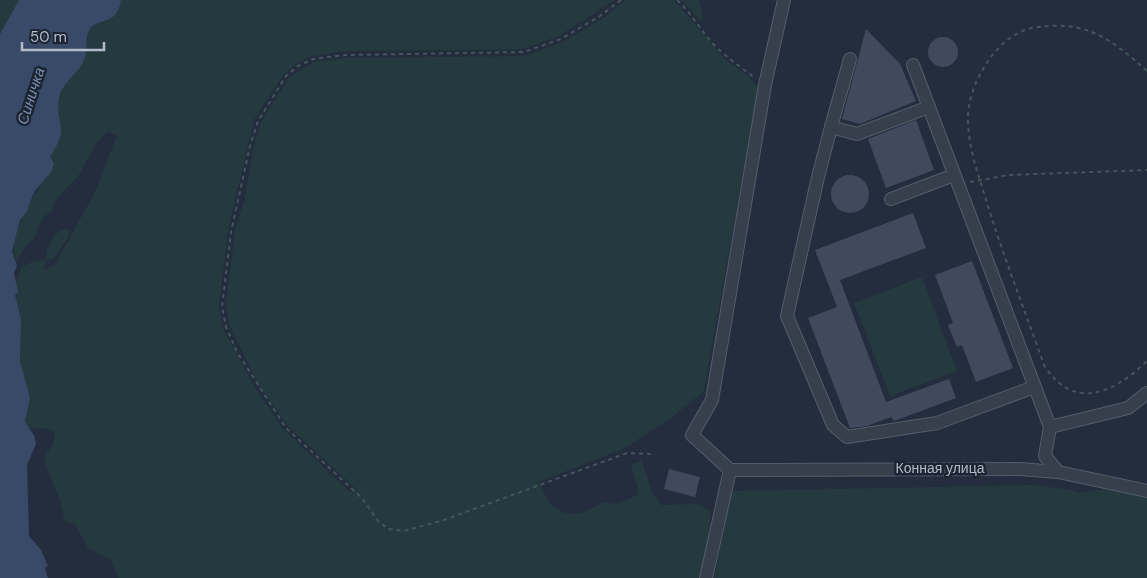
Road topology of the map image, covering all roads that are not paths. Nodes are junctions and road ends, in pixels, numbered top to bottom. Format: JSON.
{"nodes":[{"id":1,"x":784,"y":0,"type":"edge"},
{"id":2,"x":850,"y":60,"type":"dead end"},
{"id":3,"x":913,"y":65,"type":"dead end"},
{"id":4,"x":928,"y":107,"type":"junction"},
{"id":5,"x":831,"y":127,"type":"junction"},
{"id":6,"x":956,"y":180,"type":"junction"},
{"id":7,"x":891,"y":199,"type":"dead end"},
{"id":8,"x":1034,"y":387,"type":"junction"},
{"id":9,"x":1147,"y":393,"type":"edge"},
{"id":10,"x":1050,"y":427,"type":"junction"},
{"id":11,"x":730,"y":470,"type":"junction"},
{"id":12,"x":1058,"y":472,"type":"junction"},
{"id":13,"x":1147,"y":491,"type":"edge"},
{"id":14,"x":706,"y":578,"type":"edge"}],
"edges":[{"from":1,"to":11,"type":"street"},
{"from":2,"to":5,"type":"street"},
{"from":3,"to":4,"type":"street"},
{"from":4,"to":5,"type":"street"},
{"from":4,"to":6,"type":"street"},
{"from":5,"to":8,"type":"street"},
{"from":6,"to":7,"type":"street"},
{"from":6,"to":8,"type":"street"},
{"from":8,"to":10,"type":"street"},
{"from":9,"to":10,"type":"street"},
{"from":10,"to":12,"type":"street"},
{"from":11,"to":12,"type":"street","name":"Конная улица"},
{"from":11,"to":14,"type":"street"},
{"from":12,"to":13,"type":"street","name":"Конная улица"}]}
